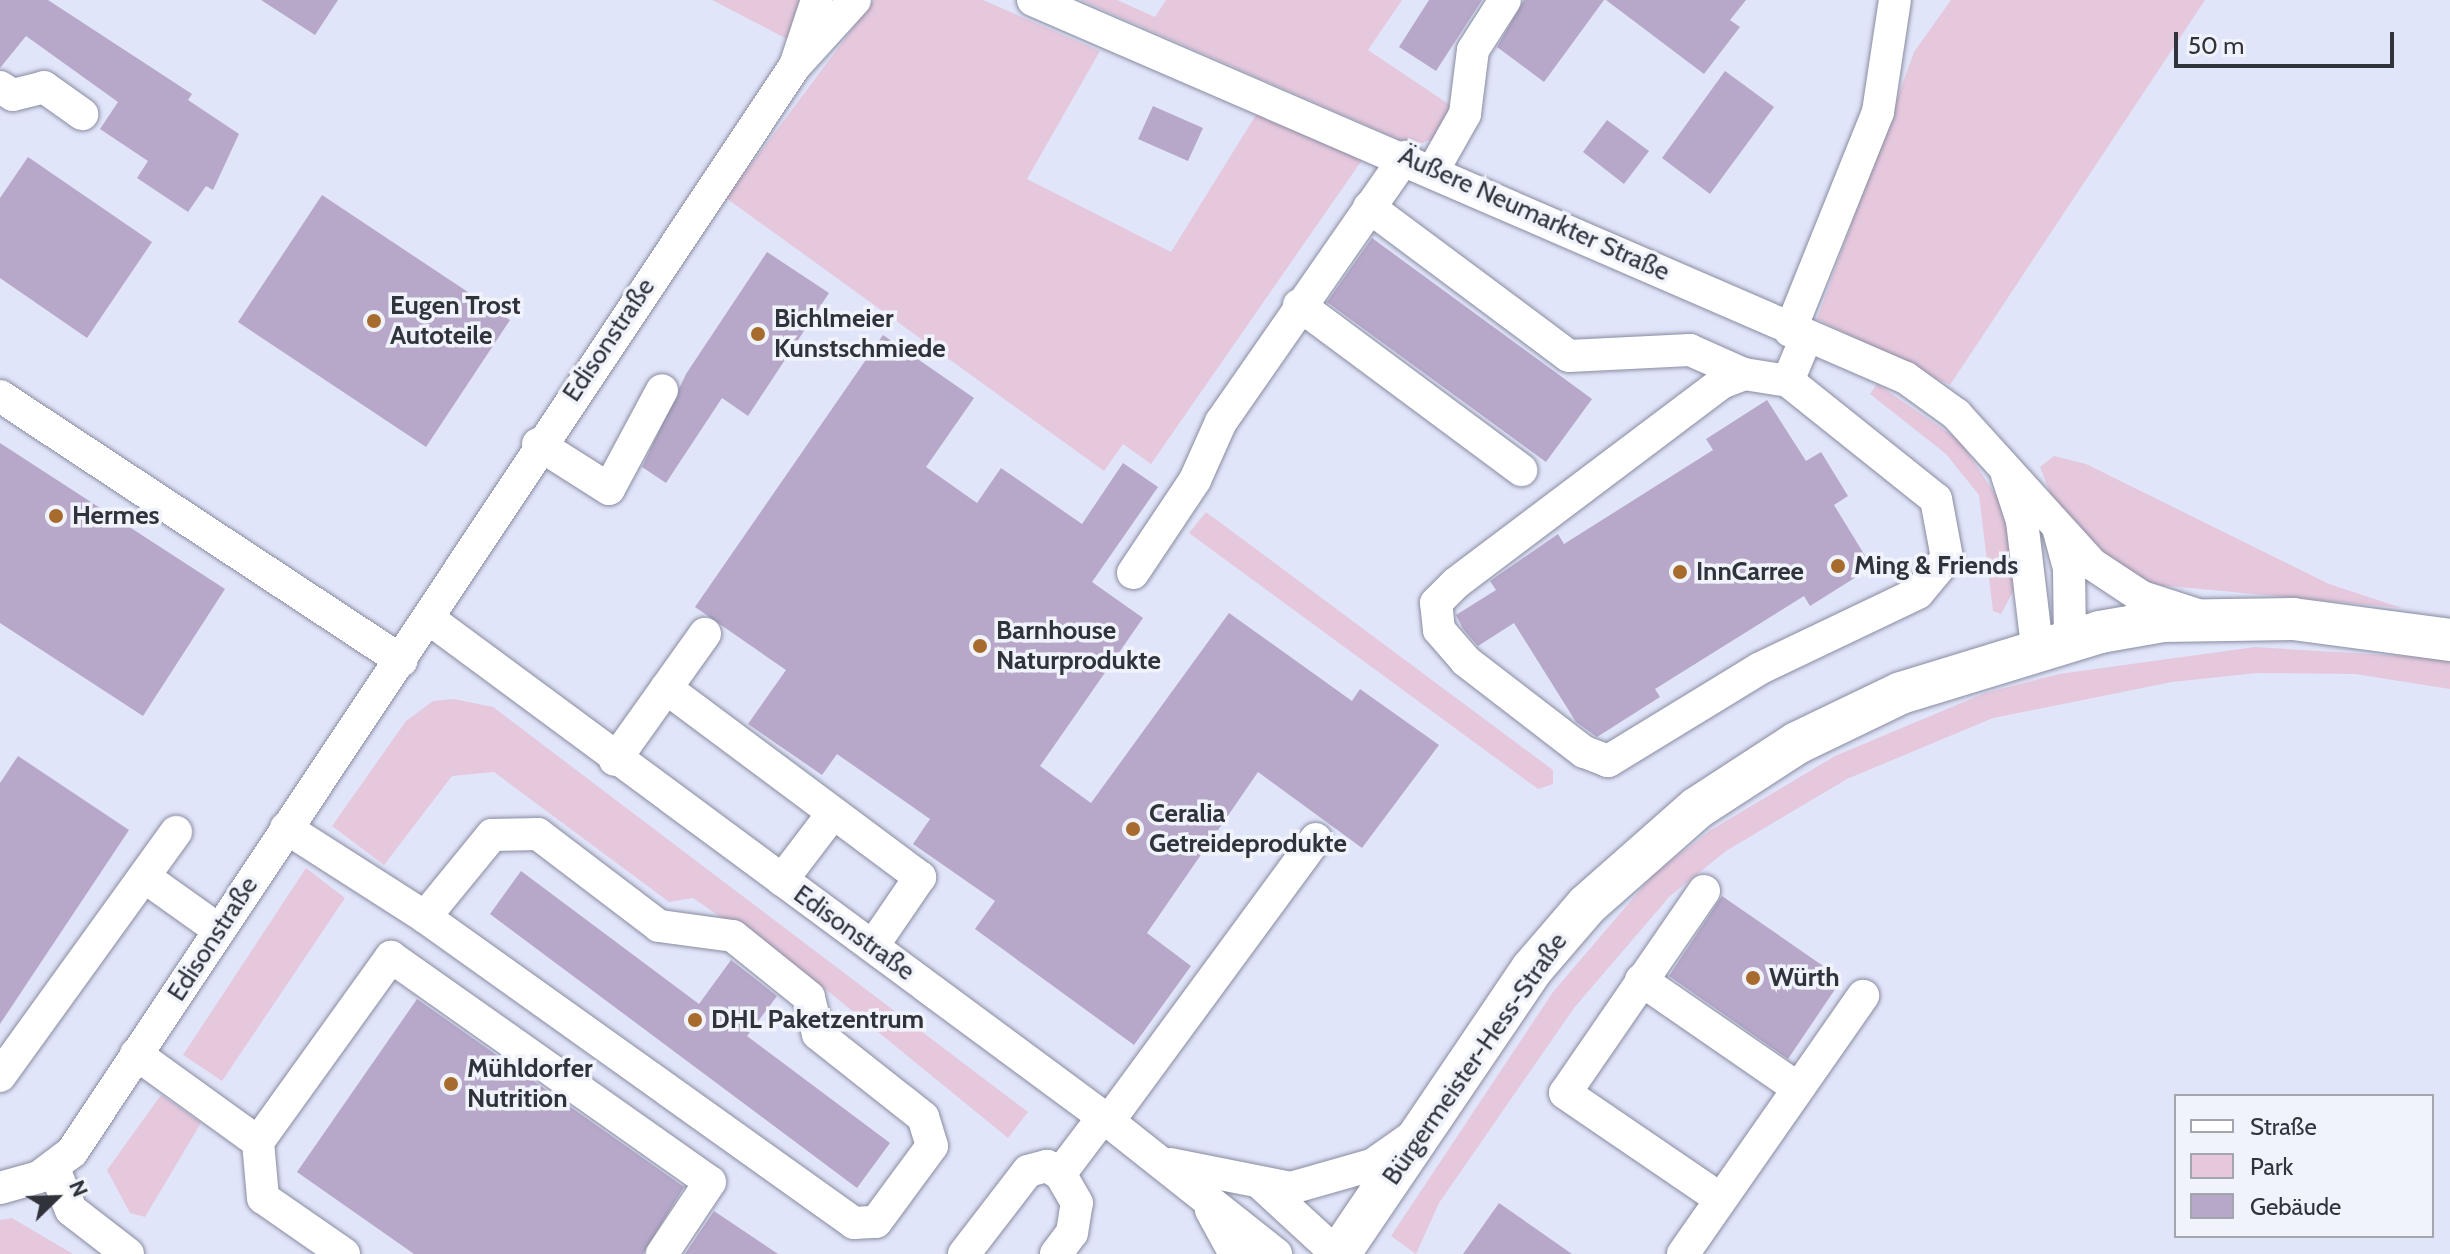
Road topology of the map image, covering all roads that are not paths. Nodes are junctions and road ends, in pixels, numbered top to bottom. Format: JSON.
{"nodes":[{"id":1,"x":855,"y":0,"type":"edge"},
{"id":2,"x":1033,"y":0,"type":"edge"},
{"id":3,"x":1505,"y":0,"type":"edge"},
{"id":4,"x":1895,"y":0,"type":"edge"},
{"id":5,"x":816,"y":4,"type":"edge"},
{"id":6,"x":795,"y":66,"type":"junction"},
{"id":7,"x":0,"y":87,"type":"edge"},
{"id":8,"x":82,"y":114,"type":"dead end"},
{"id":9,"x":1420,"y":163,"type":"junction"},
{"id":10,"x":1369,"y":207,"type":"junction"},
{"id":11,"x":1299,"y":305,"type":"junction"},
{"id":12,"x":1798,"y":334,"type":"junction"},
{"id":13,"x":1744,"y":374,"type":"junction"},
{"id":14,"x":1788,"y":381,"type":"junction"},
{"id":15,"x":662,"y":390,"type":"dead end"},
{"id":16,"x":0,"y":396,"type":"edge"},
{"id":17,"x":538,"y":444,"type":"junction"},
{"id":18,"x":1521,"y":470,"type":"dead end"},
{"id":19,"x":2006,"y":472,"type":"junction"},
{"id":20,"x":2057,"y":527,"type":"junction"},
{"id":21,"x":1133,"y":573,"type":"dead end"},
{"id":22,"x":428,"y":618,"type":"junction"},
{"id":23,"x":2214,"y":619,"type":"junction"},
{"id":24,"x":705,"y":634,"type":"dead end"},
{"id":25,"x":2450,"y":640,"type":"edge"},
{"id":26,"x":2053,"y":642,"type":"junction"},
{"id":27,"x":402,"y":661,"type":"junction"},
{"id":28,"x":666,"y":688,"type":"junction"},
{"id":29,"x":615,"y":760,"type":"junction"},
{"id":30,"x":833,"y":813,"type":"junction"},
{"id":31,"x":286,"y":828,"type":"junction"},
{"id":32,"x":176,"y":832,"type":"dead end"},
{"id":33,"x":1316,"y":839,"type":"dead end"},
{"id":34,"x":146,"y":878,"type":"junction"},
{"id":35,"x":782,"y":880,"type":"junction"},
{"id":36,"x":1704,"y":891,"type":"dead end"},
{"id":37,"x":425,"y":917,"type":"junction"},
{"id":38,"x":219,"y":930,"type":"junction"},
{"id":39,"x":873,"y":946,"type":"junction"},
{"id":40,"x":1641,"y":980,"type":"junction"},
{"id":41,"x":1863,"y":996,"type":"dead end"},
{"id":42,"x":136,"y":1054,"type":"junction"},
{"id":43,"x":0,"y":1076,"type":"edge"},
{"id":44,"x":1796,"y":1087,"type":"junction"},
{"id":45,"x":1106,"y":1120,"type":"junction"},
{"id":46,"x":1422,"y":1130,"type":"junction"},
{"id":47,"x":258,"y":1142,"type":"junction"},
{"id":48,"x":1159,"y":1161,"type":"junction"},
{"id":49,"x":54,"y":1169,"type":"junction"},
{"id":50,"x":1060,"y":1174,"type":"junction"},
{"id":51,"x":1261,"y":1184,"type":"junction"},
{"id":52,"x":0,"y":1188,"type":"edge"},
{"id":53,"x":1203,"y":1197,"type":"junction"},
{"id":54,"x":1719,"y":1198,"type":"junction"},
{"id":55,"x":128,"y":1254,"type":"edge"},
{"id":56,"x":344,"y":1254,"type":"edge"},
{"id":57,"x":662,"y":1254,"type":"edge"},
{"id":58,"x":964,"y":1254,"type":"edge"},
{"id":59,"x":1056,"y":1254,"type":"edge"},
{"id":60,"x":1235,"y":1254,"type":"edge"},
{"id":61,"x":1276,"y":1254,"type":"edge"},
{"id":62,"x":1338,"y":1254,"type":"edge"},
{"id":63,"x":1683,"y":1254,"type":"edge"}],
"edges":[{"from":1,"to":6,"type":"street","name":"Edisonstraße"},
{"from":2,"to":9,"type":"street","name":"Äußere Neumarkter Straße"},
{"from":3,"to":9,"type":"street"},
{"from":4,"to":12,"type":"street"},
{"from":5,"to":6,"type":"street","name":"Edisonstraße"},
{"from":6,"to":17,"type":"street","name":"Edisonstraße"},
{"from":7,"to":8,"type":"street"},
{"from":9,"to":10,"type":"street"},
{"from":9,"to":12,"type":"street","name":"Äußere Neumarkter Straße"},
{"from":10,"to":11,"type":"street"},
{"from":10,"to":13,"type":"street"},
{"from":11,"to":18,"type":"street"},
{"from":11,"to":21,"type":"street"},
{"from":12,"to":14,"type":"street"},
{"from":12,"to":19,"type":"street","name":"Äußere Neumarkter Straße"},
{"from":13,"to":14,"type":"street"},
{"from":13,"to":14,"type":"street"},
{"from":15,"to":17,"type":"street"},
{"from":16,"to":27,"type":"street"},
{"from":17,"to":22,"type":"street","name":"Edisonstraße"},
{"from":19,"to":20,"type":"street","name":"Äußere Neumarkter Straße"},
{"from":19,"to":26,"type":"street","name":"Äußere Neumarkter Straße"},
{"from":20,"to":23,"type":"street","name":"Äußere Neumarkter Straße"},
{"from":20,"to":26,"type":"street","name":"Äußere Neumarkter Straße"},
{"from":22,"to":27,"type":"street","name":"Edisonstraße"},
{"from":22,"to":29,"type":"street","name":"Edisonstraße"},
{"from":23,"to":25,"type":"main road","name":"Äußere Neumarkter Straße"},
{"from":23,"to":26,"type":"main road","name":"Äußere Neumarkter Straße"},
{"from":24,"to":28,"type":"street"},
{"from":26,"to":46,"type":"main road","name":"Bürgermeister-Hess-Straße"},
{"from":27,"to":31,"type":"street","name":"Edisonstraße"},
{"from":28,"to":29,"type":"street"},
{"from":28,"to":30,"type":"street"},
{"from":29,"to":35,"type":"street","name":"Edisonstraße"},
{"from":30,"to":35,"type":"street"},
{"from":30,"to":39,"type":"street"},
{"from":31,"to":37,"type":"street"},
{"from":31,"to":38,"type":"street","name":"Edisonstraße"},
{"from":32,"to":34,"type":"street"},
{"from":33,"to":45,"type":"street"},
{"from":34,"to":38,"type":"street"},
{"from":34,"to":43,"type":"street"},
{"from":35,"to":39,"type":"street","name":"Edisonstraße"},
{"from":36,"to":40,"type":"street"},
{"from":37,"to":37,"type":"street"},
{"from":38,"to":42,"type":"street","name":"Edisonstraße"},
{"from":39,"to":45,"type":"street","name":"Edisonstraße"},
{"from":40,"to":44,"type":"street"},
{"from":40,"to":54,"type":"street"},
{"from":41,"to":44,"type":"street"},
{"from":42,"to":47,"type":"street"},
{"from":42,"to":49,"type":"street","name":"Edisonstraße"},
{"from":44,"to":54,"type":"street"},
{"from":45,"to":48,"type":"street","name":"Edisonstraße"},
{"from":45,"to":50,"type":"street"},
{"from":46,"to":51,"type":"street"},
{"from":46,"to":62,"type":"main road","name":"Bürgermeister-Hess-Straße"},
{"from":47,"to":56,"type":"street"},
{"from":47,"to":57,"type":"street"},
{"from":48,"to":51,"type":"street"},
{"from":48,"to":53,"type":"street","name":"Edisonstraße"},
{"from":49,"to":52,"type":"street"},
{"from":49,"to":55,"type":"street"},
{"from":50,"to":58,"type":"street"},
{"from":50,"to":59,"type":"street"},
{"from":51,"to":62,"type":"street"},
{"from":53,"to":60,"type":"street"},
{"from":53,"to":61,"type":"street","name":"Edisonstraße"},
{"from":54,"to":63,"type":"street"}]}
